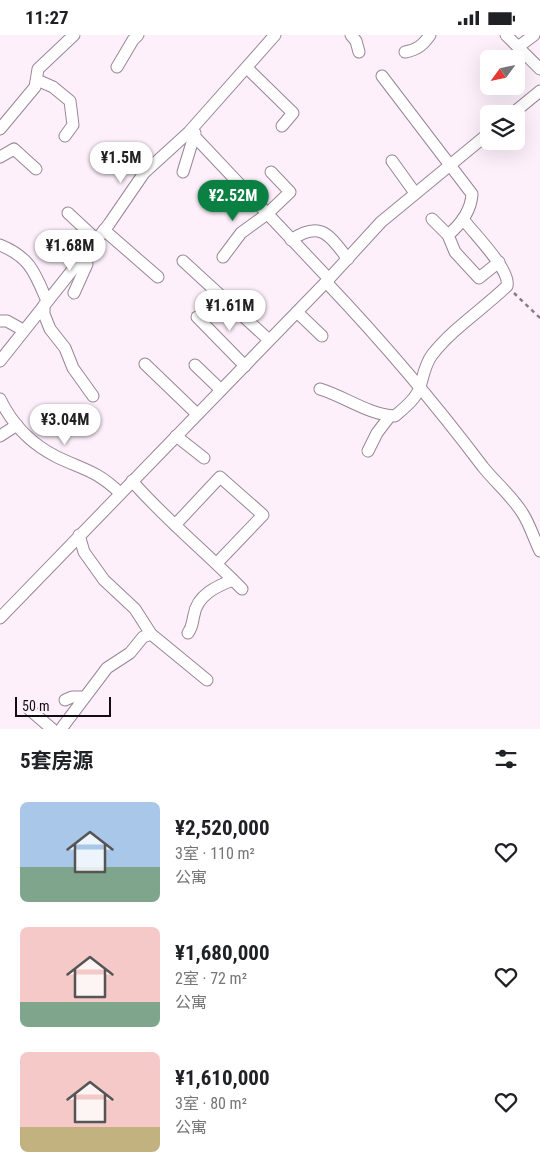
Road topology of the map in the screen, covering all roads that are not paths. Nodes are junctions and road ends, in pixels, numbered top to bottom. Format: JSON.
{"nodes":[{"id":1,"x":74,"y":35,"type":"edge"},
{"id":2,"x":138,"y":35,"type":"edge"},
{"id":3,"x":274,"y":35,"type":"edge"},
{"id":4,"x":352,"y":35,"type":"edge"},
{"id":5,"x":430,"y":35,"type":"edge"},
{"id":6,"x":506,"y":35,"type":"edge"},
{"id":7,"x":534,"y":35,"type":"edge"},
{"id":8,"x":518,"y":47,"type":"junction"},
{"id":9,"x":359,"y":52,"type":"dead end"},
{"id":10,"x":405,"y":52,"type":"dead end"},
{"id":11,"x":116,"y":67,"type":"dead end"},
{"id":12,"x":247,"y":68,"type":"junction"},
{"id":13,"x":540,"y":69,"type":"edge"},
{"id":14,"x":382,"y":75,"type":"dead end"},
{"id":15,"x":37,"y":80,"type":"junction"},
{"id":16,"x":540,"y":91,"type":"edge"},
{"id":17,"x":523,"y":105,"type":"edge"},
{"id":18,"x":282,"y":126,"type":"dead end"},
{"id":19,"x":0,"y":129,"type":"edge"},
{"id":20,"x":195,"y":132,"type":"junction"},
{"id":21,"x":65,"y":136,"type":"dead end"},
{"id":22,"x":480,"y":140,"type":"edge"},
{"id":23,"x":0,"y":157,"type":"edge"},
{"id":24,"x":392,"y":161,"type":"dead end"},
{"id":25,"x":449,"y":165,"type":"junction"},
{"id":26,"x":36,"y":169,"type":"dead end"},
{"id":27,"x":271,"y":172,"type":"dead end"},
{"id":28,"x":183,"y":173,"type":"dead end"},
{"id":29,"x":415,"y":193,"type":"junction"},
{"id":30,"x":68,"y":213,"type":"dead end"},
{"id":31,"x":267,"y":214,"type":"junction"},
{"id":32,"x":432,"y":219,"type":"dead end"},
{"id":33,"x":463,"y":219,"type":"junction"},
{"id":34,"x":104,"y":229,"type":"junction"},
{"id":35,"x":448,"y":235,"type":"junction"},
{"id":36,"x":97,"y":239,"type":"junction"},
{"id":37,"x":291,"y":240,"type":"junction"},
{"id":38,"x":0,"y":245,"type":"edge"},
{"id":39,"x":85,"y":254,"type":"junction"},
{"id":40,"x":223,"y":257,"type":"dead end"},
{"id":41,"x":348,"y":259,"type":"junction"},
{"id":42,"x":182,"y":261,"type":"dead end"},
{"id":43,"x":499,"y":262,"type":"junction"},
{"id":44,"x":158,"y":277,"type":"dead end"},
{"id":45,"x":327,"y":281,"type":"junction"},
{"id":46,"x":74,"y":293,"type":"dead end"},
{"id":47,"x":46,"y":303,"type":"junction"},
{"id":48,"x":297,"y":312,"type":"junction"},
{"id":49,"x":197,"y":317,"type":"dead end"},
{"id":50,"x":0,"y":321,"type":"edge"},
{"id":51,"x":23,"y":330,"type":"junction"},
{"id":52,"x":322,"y":336,"type":"dead end"},
{"id":53,"x":269,"y":340,"type":"junction"},
{"id":54,"x":0,"y":361,"type":"edge"},
{"id":55,"x":145,"y":364,"type":"dead end"},
{"id":56,"x":195,"y":365,"type":"dead end"},
{"id":57,"x":245,"y":365,"type":"junction"},
{"id":58,"x":420,"y":386,"type":"junction"},
{"id":59,"x":320,"y":389,"type":"dead end"},
{"id":60,"x":221,"y":390,"type":"junction"},
{"id":61,"x":93,"y":396,"type":"dead end"},
{"id":62,"x":0,"y":399,"type":"edge"},
{"id":63,"x":197,"y":414,"type":"junction"},
{"id":64,"x":390,"y":416,"type":"junction"},
{"id":65,"x":17,"y":425,"type":"junction"},
{"id":66,"x":0,"y":436,"type":"edge"},
{"id":67,"x":176,"y":436,"type":"junction"},
{"id":68,"x":368,"y":451,"type":"dead end"},
{"id":69,"x":204,"y":458,"type":"dead end"},
{"id":70,"x":132,"y":481,"type":"junction"},
{"id":71,"x":120,"y":493,"type":"junction"},
{"id":72,"x":175,"y":525,"type":"junction"},
{"id":73,"x":79,"y":535,"type":"junction"},
{"id":74,"x":540,"y":551,"type":"edge"},
{"id":75,"x":218,"y":562,"type":"junction"},
{"id":76,"x":233,"y":580,"type":"junction"},
{"id":77,"x":242,"y":589,"type":"dead end"},
{"id":78,"x":0,"y":618,"type":"edge"},
{"id":79,"x":188,"y":633,"type":"dead end"},
{"id":80,"x":151,"y":634,"type":"junction"},
{"id":81,"x":207,"y":681,"type":"dead end"},
{"id":82,"x":84,"y":697,"type":"junction"},
{"id":83,"x":65,"y":700,"type":"dead end"},
{"id":84,"x":29,"y":709,"type":"dead end"},
{"id":85,"x":52,"y":729,"type":"edge"},
{"id":86,"x":61,"y":729,"type":"edge"}],
"edges":[{"from":1,"to":15,"type":"street"},
{"from":2,"to":11,"type":"street"},
{"from":3,"to":12,"type":"street"},
{"from":4,"to":9,"type":"street"},
{"from":5,"to":10,"type":"street"},
{"from":6,"to":8,"type":"street"},
{"from":7,"to":8,"type":"street"},
{"from":8,"to":13,"type":"street"},
{"from":12,"to":18,"type":"street"},
{"from":12,"to":20,"type":"street"},
{"from":14,"to":25,"type":"street"},
{"from":15,"to":19,"type":"street"},
{"from":15,"to":21,"type":"street"},
{"from":16,"to":17,"type":"street"},
{"from":20,"to":28,"type":"street"},
{"from":20,"to":31,"type":"street"},
{"from":20,"to":34,"type":"street"},
{"from":22,"to":25,"type":"street"},
{"from":23,"to":26,"type":"street"},
{"from":24,"to":29,"type":"street"},
{"from":25,"to":29,"type":"street"},
{"from":25,"to":33,"type":"street"},
{"from":27,"to":31,"type":"street"},
{"from":29,"to":41,"type":"street"},
{"from":30,"to":36,"type":"street"},
{"from":31,"to":37,"type":"street"},
{"from":31,"to":40,"type":"street"},
{"from":32,"to":35,"type":"street"},
{"from":33,"to":35,"type":"street"},
{"from":33,"to":43,"type":"street"},
{"from":34,"to":36,"type":"street"},
{"from":34,"to":44,"type":"street"},
{"from":35,"to":43,"type":"street"},
{"from":36,"to":39,"type":"street"},
{"from":37,"to":41,"type":"street"},
{"from":37,"to":45,"type":"street"},
{"from":38,"to":47,"type":"street"},
{"from":39,"to":46,"type":"street"},
{"from":39,"to":47,"type":"street"},
{"from":41,"to":45,"type":"street"},
{"from":42,"to":53,"type":"street"},
{"from":43,"to":58,"type":"street"},
{"from":45,"to":48,"type":"street"},
{"from":45,"to":58,"type":"street"},
{"from":47,"to":51,"type":"street"},
{"from":47,"to":61,"type":"street"},
{"from":48,"to":52,"type":"street"},
{"from":48,"to":53,"type":"street"},
{"from":49,"to":57,"type":"street"},
{"from":50,"to":51,"type":"street"},
{"from":51,"to":54,"type":"street"},
{"from":53,"to":57,"type":"street"},
{"from":55,"to":63,"type":"street"},
{"from":56,"to":60,"type":"street"},
{"from":57,"to":60,"type":"street"},
{"from":58,"to":64,"type":"street"},
{"from":58,"to":74,"type":"street"},
{"from":59,"to":64,"type":"street"},
{"from":60,"to":63,"type":"street"},
{"from":62,"to":65,"type":"street"},
{"from":63,"to":67,"type":"street"},
{"from":64,"to":68,"type":"street"},
{"from":65,"to":66,"type":"street"},
{"from":65,"to":71,"type":"street"},
{"from":67,"to":69,"type":"street"},
{"from":67,"to":70,"type":"street"},
{"from":70,"to":71,"type":"street"},
{"from":70,"to":72,"type":"street"},
{"from":71,"to":73,"type":"street"},
{"from":72,"to":75,"type":"street"},
{"from":72,"to":75,"type":"street"},
{"from":73,"to":78,"type":"street"},
{"from":73,"to":80,"type":"street"},
{"from":75,"to":76,"type":"street"},
{"from":76,"to":77,"type":"street"},
{"from":76,"to":79,"type":"street"},
{"from":80,"to":81,"type":"street"},
{"from":80,"to":82,"type":"street"},
{"from":82,"to":83,"type":"street"},
{"from":82,"to":86,"type":"street"},
{"from":84,"to":85,"type":"street"}]}
